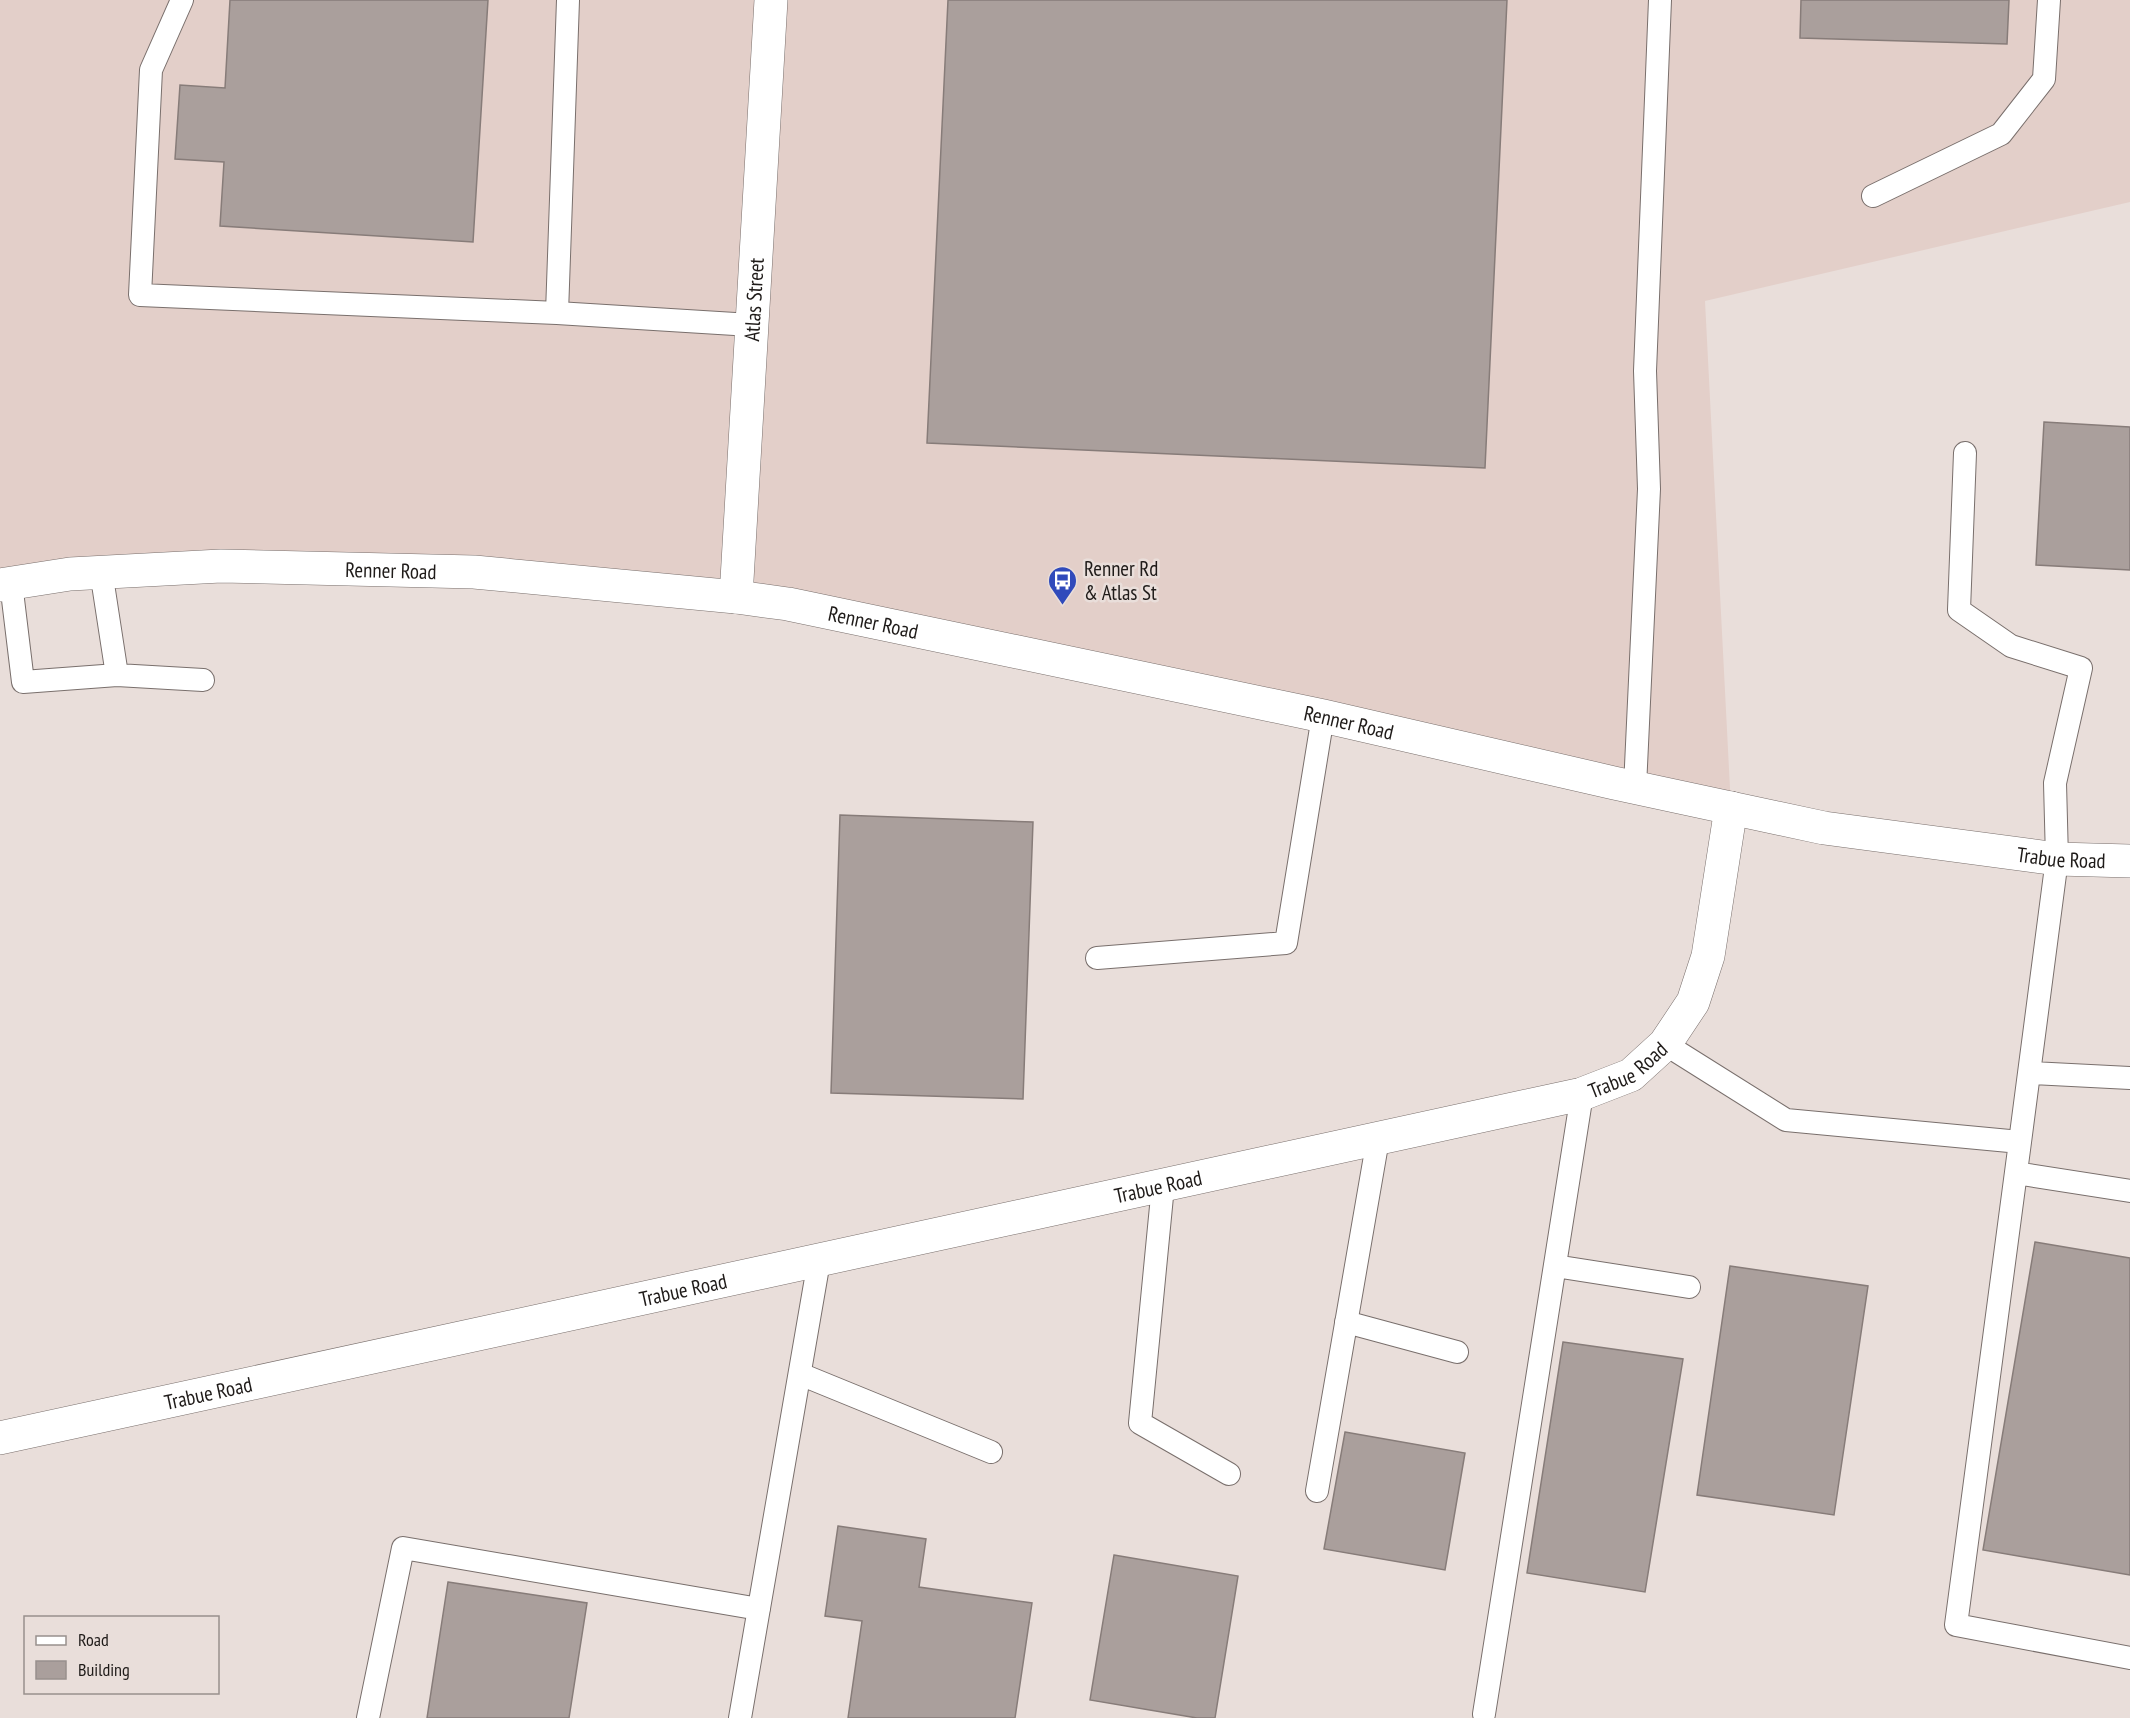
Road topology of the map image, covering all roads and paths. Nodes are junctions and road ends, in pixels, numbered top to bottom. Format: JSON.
{"nodes":[{"id":1,"x":182,"y":0,"type":"edge"},
{"id":2,"x":568,"y":0,"type":"edge"},
{"id":3,"x":771,"y":0,"type":"edge"},
{"id":4,"x":1660,"y":0,"type":"edge"},
{"id":5,"x":2049,"y":0,"type":"edge"},
{"id":6,"x":1873,"y":196,"type":"dead end"},
{"id":7,"x":556,"y":313,"type":"junction"},
{"id":8,"x":751,"y":325,"type":"junction"},
{"id":9,"x":1965,"y":453,"type":"dead end"},
{"id":10,"x":101,"y":572,"type":"junction"},
{"id":11,"x":6,"y":584,"type":"edge"},
{"id":12,"x":736,"y":597,"type":"junction"},
{"id":13,"x":117,"y":675,"type":"junction"},
{"id":14,"x":203,"y":680,"type":"dead end"},
{"id":15,"x":1323,"y":716,"type":"junction"},
{"id":16,"x":1635,"y":787,"type":"junction"},
{"id":17,"x":1731,"y":808,"type":"junction"},
{"id":18,"x":2057,"y":859,"type":"junction"},
{"id":19,"x":2130,"y":861,"type":"edge"},
{"id":20,"x":1097,"y":958,"type":"dead end"},
{"id":21,"x":1665,"y":1044,"type":"junction"},
{"id":22,"x":2030,"y":1073,"type":"junction"},
{"id":23,"x":2130,"y":1078,"type":"edge"},
{"id":24,"x":1582,"y":1094,"type":"junction"},
{"id":25,"x":1378,"y":1139,"type":"junction"},
{"id":26,"x":2020,"y":1142,"type":"junction"},
{"id":27,"x":2016,"y":1173,"type":"junction"},
{"id":28,"x":1163,"y":1186,"type":"junction"},
{"id":29,"x":2130,"y":1191,"type":"edge"},
{"id":30,"x":819,"y":1261,"type":"junction"},
{"id":31,"x":1555,"y":1266,"type":"junction"},
{"id":32,"x":1689,"y":1287,"type":"dead end"},
{"id":33,"x":1346,"y":1322,"type":"junction"},
{"id":34,"x":1457,"y":1352,"type":"dead end"},
{"id":35,"x":800,"y":1374,"type":"junction"},
{"id":36,"x":0,"y":1438,"type":"edge"},
{"id":37,"x":991,"y":1452,"type":"dead end"},
{"id":38,"x":1229,"y":1474,"type":"dead end"},
{"id":39,"x":1317,"y":1491,"type":"dead end"},
{"id":40,"x":759,"y":1609,"type":"junction"},
{"id":41,"x":2130,"y":1658,"type":"edge"},
{"id":42,"x":1484,"y":1714,"type":"dead end"},
{"id":43,"x":368,"y":1718,"type":"edge"},
{"id":44,"x":740,"y":1718,"type":"edge"}],
"edges":[{"from":1,"to":7,"type":"lane"},
{"from":2,"to":7,"type":"lane"},
{"from":3,"to":8,"type":"street","name":"Atlas Street"},
{"from":4,"to":16,"type":"lane"},
{"from":5,"to":6,"type":"lane"},
{"from":7,"to":8,"type":"lane"},
{"from":8,"to":12,"type":"street","name":"Atlas Street"},
{"from":9,"to":18,"type":"lane"},
{"from":10,"to":11,"type":"street","name":"Renner Road"},
{"from":10,"to":12,"type":"street","name":"Renner Road"},
{"from":10,"to":13,"type":"lane"},
{"from":11,"to":13,"type":"lane"},
{"from":12,"to":15,"type":"street","name":"Renner Road"},
{"from":13,"to":14,"type":"lane"},
{"from":15,"to":16,"type":"street","name":"Renner Road"},
{"from":15,"to":20,"type":"lane"},
{"from":16,"to":17,"type":"street","name":"Renner Road"},
{"from":17,"to":18,"type":"street","name":"Trabue Road"},
{"from":17,"to":21,"type":"street","name":"Trabue Road"},
{"from":18,"to":19,"type":"street","name":"Trabue Road"},
{"from":18,"to":22,"type":"lane"},
{"from":21,"to":24,"type":"street","name":"Trabue Road"},
{"from":21,"to":26,"type":"lane"},
{"from":22,"to":23,"type":"lane"},
{"from":22,"to":26,"type":"lane"},
{"from":24,"to":25,"type":"street","name":"Trabue Road"},
{"from":24,"to":31,"type":"lane"},
{"from":25,"to":28,"type":"street","name":"Trabue Road"},
{"from":25,"to":33,"type":"lane"},
{"from":26,"to":27,"type":"lane"},
{"from":27,"to":29,"type":"lane"},
{"from":27,"to":41,"type":"lane"},
{"from":28,"to":30,"type":"street","name":"Trabue Road"},
{"from":28,"to":38,"type":"lane"},
{"from":30,"to":35,"type":"lane"},
{"from":30,"to":36,"type":"street","name":"Trabue Road"},
{"from":31,"to":32,"type":"lane"},
{"from":31,"to":42,"type":"lane"},
{"from":33,"to":34,"type":"lane"},
{"from":33,"to":39,"type":"lane"},
{"from":35,"to":37,"type":"lane"},
{"from":35,"to":40,"type":"lane"},
{"from":40,"to":43,"type":"lane"},
{"from":40,"to":44,"type":"lane"}]}
